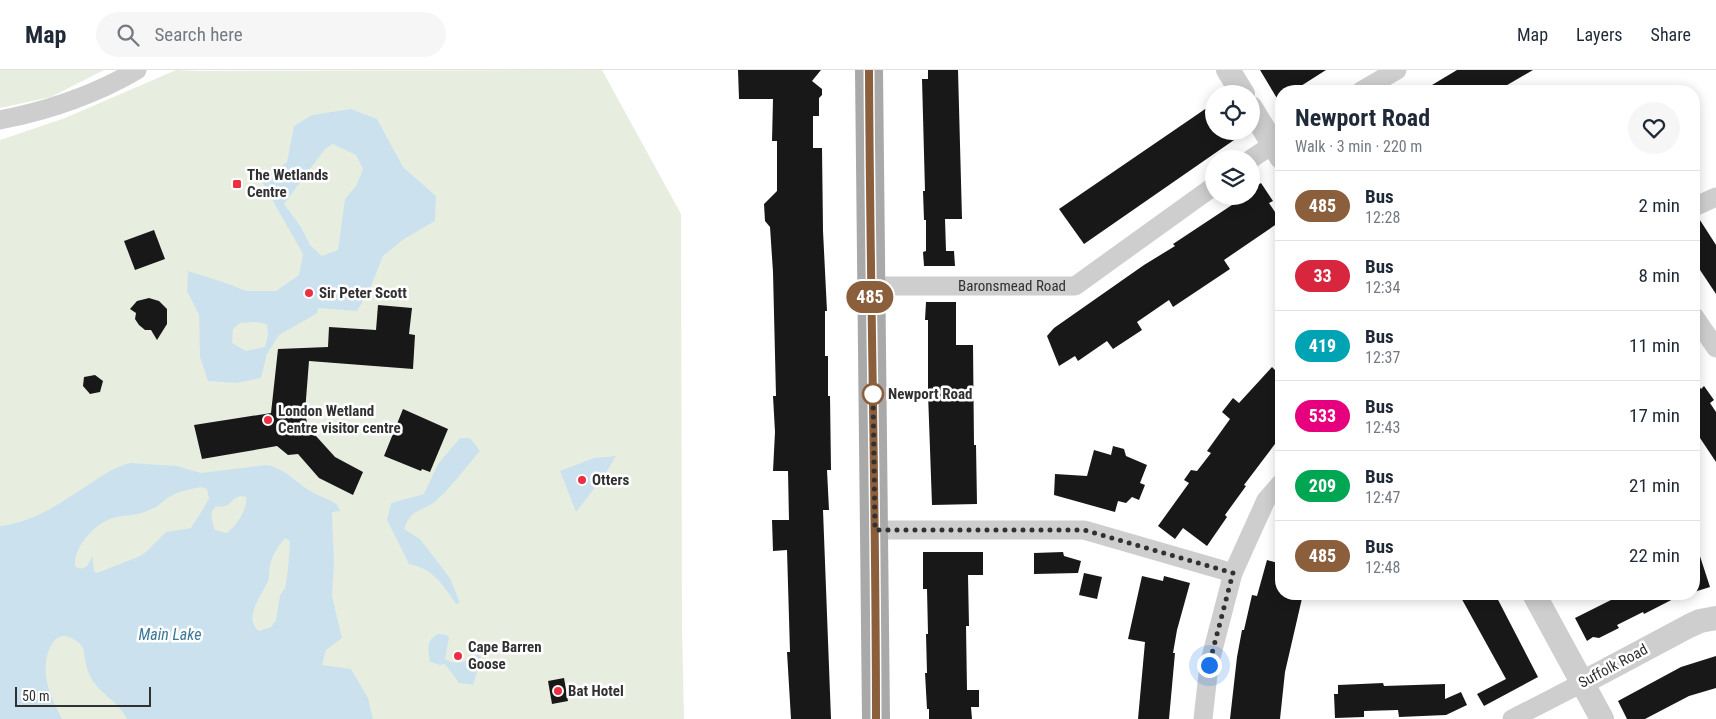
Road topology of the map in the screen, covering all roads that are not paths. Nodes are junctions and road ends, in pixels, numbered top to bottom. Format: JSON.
{"nodes":[{"id":1,"x":137,"y":70,"type":"edge"},
{"id":2,"x":869,"y":70,"type":"edge"},
{"id":3,"x":1228,"y":70,"type":"edge"},
{"id":4,"x":1397,"y":70,"type":"edge"},
{"id":5,"x":1237,"y":85,"type":"edge"},
{"id":6,"x":1371,"y":85,"type":"edge"},
{"id":7,"x":0,"y":120,"type":"edge"},
{"id":8,"x":1260,"y":120,"type":"edge"},
{"id":9,"x":1275,"y":141,"type":"edge"},
{"id":10,"x":1275,"y":148,"type":"edge"},
{"id":11,"x":1260,"y":155,"type":"edge"},
{"id":12,"x":1205,"y":192,"type":"edge"},
{"id":13,"x":1716,"y":197,"type":"edge"},
{"id":14,"x":1700,"y":204,"type":"edge"},
{"id":15,"x":870,"y":286,"type":"junction"},
{"id":16,"x":1700,"y":325,"type":"edge"},
{"id":17,"x":1716,"y":348,"type":"edge"},
{"id":18,"x":1275,"y":490,"type":"edge"},
{"id":19,"x":875,"y":530,"type":"junction"},
{"id":20,"x":1233,"y":573,"type":"junction"},
{"id":21,"x":1537,"y":600,"type":"edge"},
{"id":22,"x":1716,"y":618,"type":"edge"},
{"id":23,"x":1582,"y":683,"type":"junction"},
{"id":24,"x":876,"y":719,"type":"edge"},
{"id":25,"x":1203,"y":719,"type":"edge"},
{"id":26,"x":1512,"y":719,"type":"edge"},
{"id":27,"x":1602,"y":719,"type":"edge"}],
"edges":[{"from":1,"to":7,"type":"street"},
{"from":2,"to":15,"type":"main road"},
{"from":3,"to":5,"type":"street"},
{"from":4,"to":6,"type":"street"},
{"from":8,"to":9,"type":"street"},
{"from":10,"to":11,"type":"street"},
{"from":12,"to":15,"type":"street","name":"Baronsmead Road"},
{"from":13,"to":14,"type":"street"},
{"from":15,"to":19,"type":"main road"},
{"from":16,"to":17,"type":"street"},
{"from":18,"to":20,"type":"street"},
{"from":19,"to":20,"type":"street"},
{"from":19,"to":24,"type":"main road"},
{"from":20,"to":25,"type":"street"},
{"from":21,"to":23,"type":"street"},
{"from":22,"to":23,"type":"street","name":"Suffolk Road"},
{"from":23,"to":26,"type":"street","name":"Suffolk Road"},
{"from":23,"to":27,"type":"street"}]}
